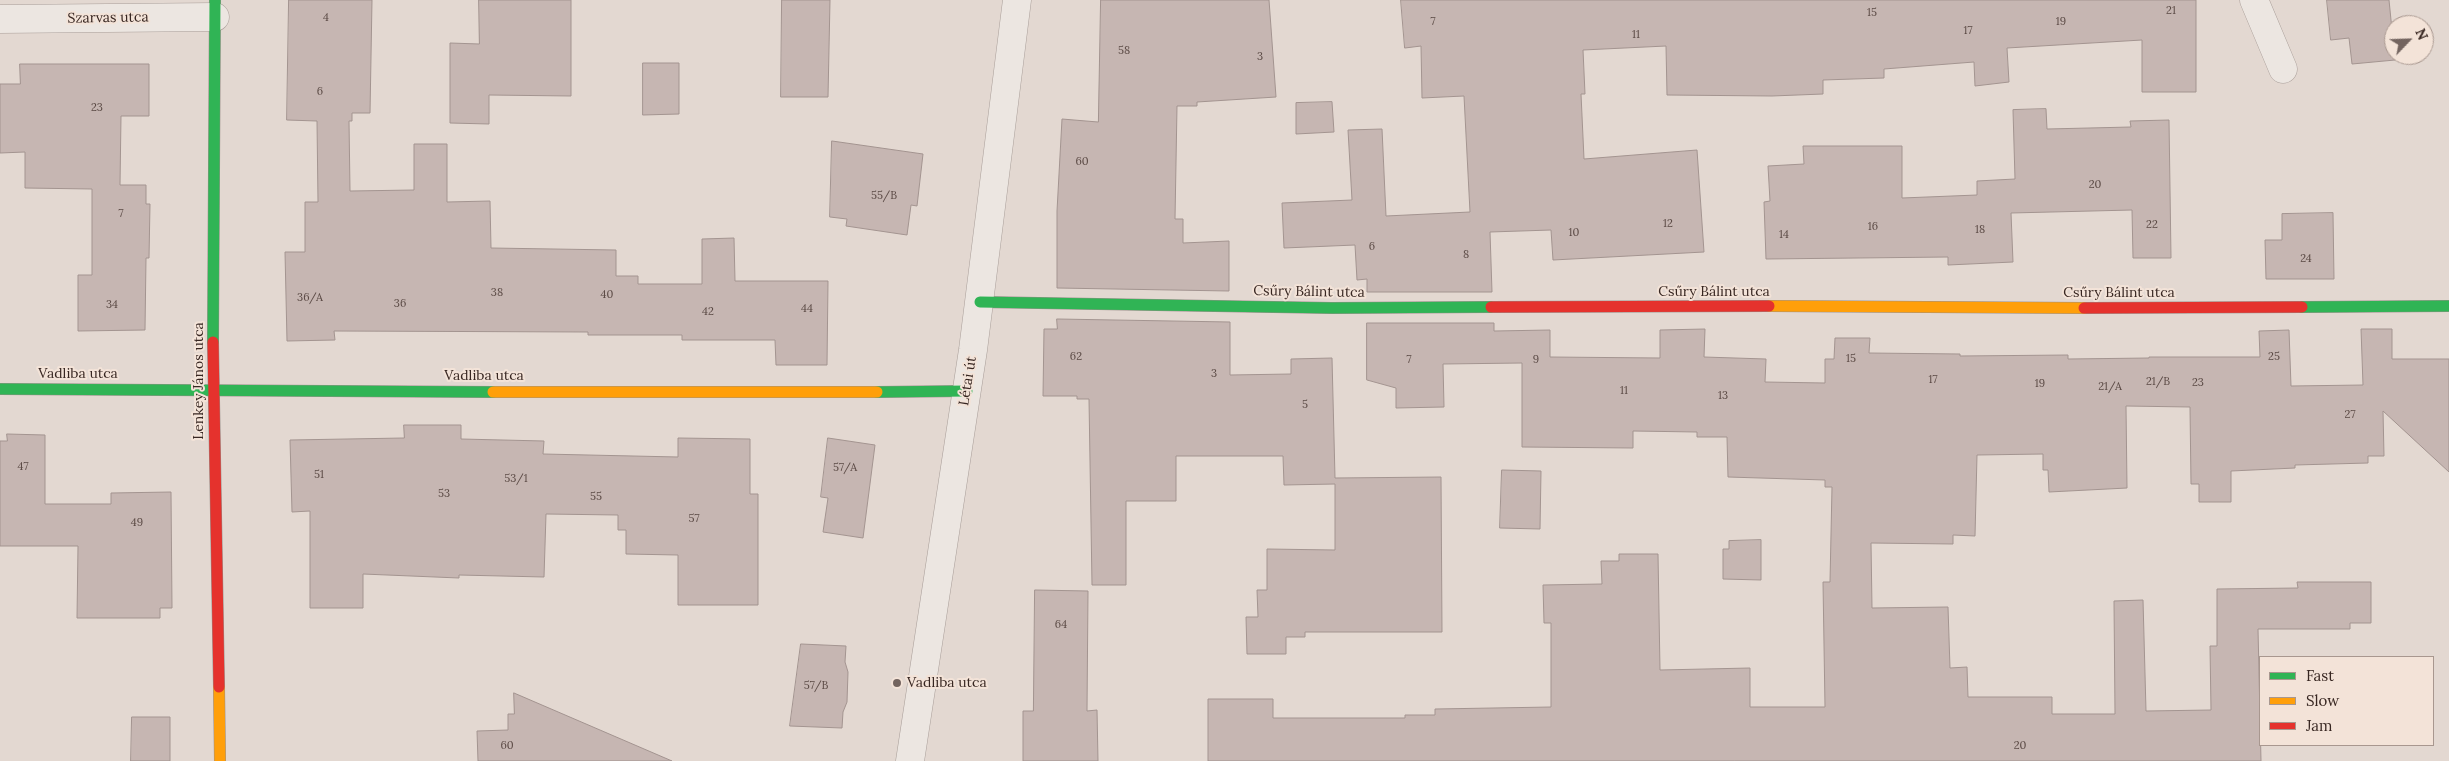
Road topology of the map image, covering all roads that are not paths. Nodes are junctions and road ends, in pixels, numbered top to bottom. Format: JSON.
{"nodes":[{"id":1,"x":1018,"y":0,"type":"edge"},
{"id":2,"x":2254,"y":0,"type":"edge"},
{"id":3,"x":215,"y":8,"type":"edge"},
{"id":4,"x":0,"y":18,"type":"edge"},
{"id":5,"x":2283,"y":69,"type":"dead end"},
{"id":6,"x":980,"y":302,"type":"junction"},
{"id":7,"x":2449,"y":306,"type":"edge"},
{"id":8,"x":213,"y":389,"type":"junction"},
{"id":9,"x":0,"y":390,"type":"edge"},
{"id":10,"x":967,"y":391,"type":"junction"},
{"id":11,"x":220,"y":761,"type":"edge"},
{"id":12,"x":910,"y":761,"type":"edge"}],
"edges":[{"from":1,"to":6,"type":"street","name":"Létai út"},
{"from":2,"to":5,"type":"street"},
{"from":3,"to":4,"type":"street","name":"Szarvas utca"},
{"from":3,"to":8,"type":"street","name":"Lenkey János utca"},
{"from":6,"to":7,"type":"street","name":"Csűry Bálint utca"},
{"from":6,"to":10,"type":"street","name":"Létai út"},
{"from":8,"to":9,"type":"street","name":"Vadliba utca"},
{"from":8,"to":10,"type":"street","name":"Vadliba utca"},
{"from":8,"to":11,"type":"street","name":"Lenkey János utca"},
{"from":10,"to":12,"type":"street","name":"Létai út"}]}
